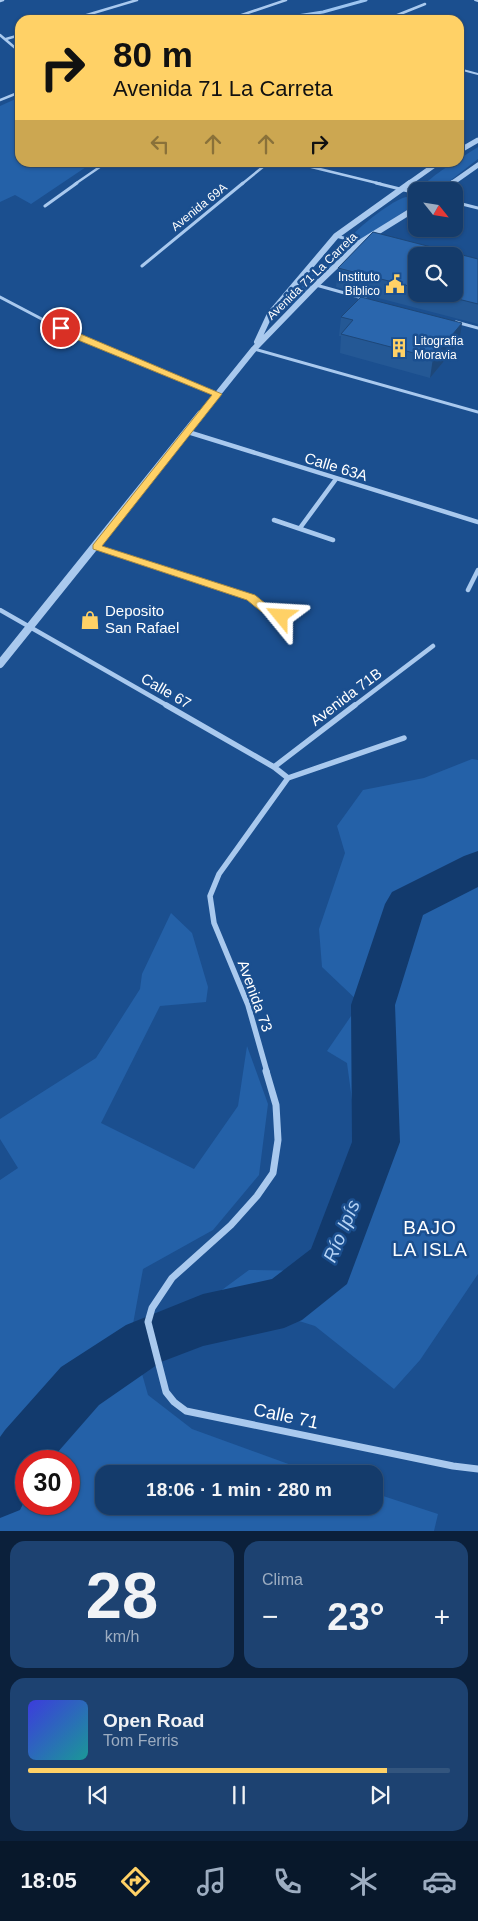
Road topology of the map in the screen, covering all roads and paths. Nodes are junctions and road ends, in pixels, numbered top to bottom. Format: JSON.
{"nodes":[{"id":1,"x":137,"y":0,"type":"edge"},
{"id":2,"x":286,"y":0,"type":"edge"},
{"id":3,"x":425,"y":4,"type":"dead end"},
{"id":4,"x":87,"y":15,"type":"edge"},
{"id":5,"x":242,"y":15,"type":"edge"},
{"id":6,"x":398,"y":15,"type":"edge"},
{"id":7,"x":0,"y":35,"type":"edge"},
{"id":8,"x":15,"y":36,"type":"edge"},
{"id":9,"x":6,"y":39,"type":"junction"},
{"id":10,"x":15,"y":47,"type":"edge"},
{"id":11,"x":464,"y":70,"type":"edge"},
{"id":12,"x":478,"y":74,"type":"edge"},
{"id":13,"x":15,"y":94,"type":"edge"},
{"id":14,"x":0,"y":100,"type":"edge"},
{"id":15,"x":478,"y":140,"type":"edge"},
{"id":16,"x":464,"y":148,"type":"edge"},
{"id":17,"x":478,"y":165,"type":"edge"},
{"id":18,"x":100,"y":167,"type":"edge"},
{"id":19,"x":262,"y":167,"type":"edge"},
{"id":20,"x":311,"y":167,"type":"edge"},
{"id":21,"x":431,"y":167,"type":"edge"},
{"id":22,"x":454,"y":182,"type":"edge"},
{"id":23,"x":400,"y":189,"type":"junction"},
{"id":24,"x":408,"y":191,"type":"edge"},
{"id":25,"x":463,"y":204,"type":"edge"},
{"id":26,"x":45,"y":206,"type":"dead end"},
{"id":27,"x":478,"y":208,"type":"edge"},
{"id":28,"x":408,"y":213,"type":"edge"},
{"id":29,"x":336,"y":236,"type":"junction"},
{"id":30,"x":361,"y":242,"type":"junction"},
{"id":31,"x":371,"y":245,"type":"edge"},
{"id":32,"x":142,"y":266,"type":"dead end"},
{"id":33,"x":316,"y":286,"type":"junction"},
{"id":34,"x":0,"y":297,"type":"edge"},
{"id":35,"x":373,"y":300,"type":"edge"},
{"id":36,"x":449,"y":320,"type":"edge"},
{"id":37,"x":478,"y":328,"type":"edge"},
{"id":38,"x":254,"y":349,"type":"junction"},
{"id":39,"x":218,"y":394,"type":"junction"},
{"id":40,"x":478,"y":412,"type":"edge"},
{"id":41,"x":188,"y":432,"type":"junction"},
{"id":42,"x":336,"y":479,"type":"junction"},
{"id":43,"x":274,"y":520,"type":"dead end"},
{"id":44,"x":478,"y":522,"type":"edge"},
{"id":45,"x":300,"y":528,"type":"junction"},
{"id":46,"x":333,"y":540,"type":"dead end"},
{"id":47,"x":96,"y":547,"type":"junction"},
{"id":48,"x":478,"y":570,"type":"edge"},
{"id":49,"x":468,"y":590,"type":"dead end"},
{"id":50,"x":0,"y":610,"type":"edge"},
{"id":51,"x":281,"y":616,"type":"dead end"},
{"id":52,"x":31,"y":627,"type":"junction"},
{"id":53,"x":433,"y":646,"type":"dead end"},
{"id":54,"x":0,"y":664,"type":"edge"},
{"id":55,"x":404,"y":738,"type":"dead end"},
{"id":56,"x":274,"y":767,"type":"junction"},
{"id":57,"x":288,"y":778,"type":"junction"},
{"id":58,"x":148,"y":1322,"type":"joint"},
{"id":59,"x":478,"y":1469,"type":"edge"}],
"edges":[{"from":1,"to":4,"type":"street"},
{"from":2,"to":5,"type":"street"},
{"from":3,"to":6,"type":"street"},
{"from":7,"to":9,"type":"street"},
{"from":8,"to":9,"type":"street"},
{"from":9,"to":10,"type":"street"},
{"from":11,"to":12,"type":"lane"},
{"from":13,"to":14,"type":"street"},
{"from":15,"to":16,"type":"street"},
{"from":17,"to":22,"type":"street"},
{"from":18,"to":26,"type":"street"},
{"from":19,"to":32,"type":"street","name":"Avenida 69A"},
{"from":20,"to":23,"type":"street"},
{"from":21,"to":23,"type":"street","name":"Avenida 71 La Carreta"},
{"from":23,"to":24,"type":"street"},
{"from":23,"to":29,"type":"street","name":"Avenida 71 La Carreta"},
{"from":25,"to":27,"type":"street"},
{"from":28,"to":30,"type":"street","name":"Avenida 71 La Carreta"},
{"from":29,"to":30,"type":"street"},
{"from":29,"to":38,"type":"street","name":"Avenida 71 La Carreta"},
{"from":30,"to":31,"type":"street"},
{"from":30,"to":33,"type":"street","name":"Avenida 71 La Carreta"},
{"from":33,"to":35,"type":"street"},
{"from":33,"to":38,"type":"street","name":"Avenida 71 La Carreta"},
{"from":34,"to":39,"type":"street"},
{"from":36,"to":37,"type":"street"},
{"from":38,"to":39,"type":"street","name":"Avenida 71 La Carreta"},
{"from":38,"to":40,"type":"street"},
{"from":39,"to":41,"type":"street","name":"Avenida 71 La Carreta"},
{"from":41,"to":42,"type":"street","name":"Calle 63A"},
{"from":41,"to":47,"type":"street","name":"Avenida 71 La Carreta"},
{"from":42,"to":44,"type":"street","name":"Calle 63A"},
{"from":42,"to":45,"type":"street"},
{"from":43,"to":45,"type":"street"},
{"from":45,"to":46,"type":"street"},
{"from":47,"to":51,"type":"street"},
{"from":47,"to":52,"type":"street","name":"Avenida 71 La Carreta"},
{"from":48,"to":49,"type":"street"},
{"from":50,"to":52,"type":"street","name":"Calle 67"},
{"from":52,"to":54,"type":"street","name":"Avenida 71 La Carreta"},
{"from":52,"to":56,"type":"street","name":"Calle 67"},
{"from":53,"to":56,"type":"street","name":"Avenida 71B"},
{"from":55,"to":57,"type":"street"},
{"from":56,"to":57,"type":"street","name":"Calle 67"},
{"from":57,"to":58,"type":"street","name":"Avenida 73"},
{"from":58,"to":59,"type":"street","name":"Calle 71"}]}
